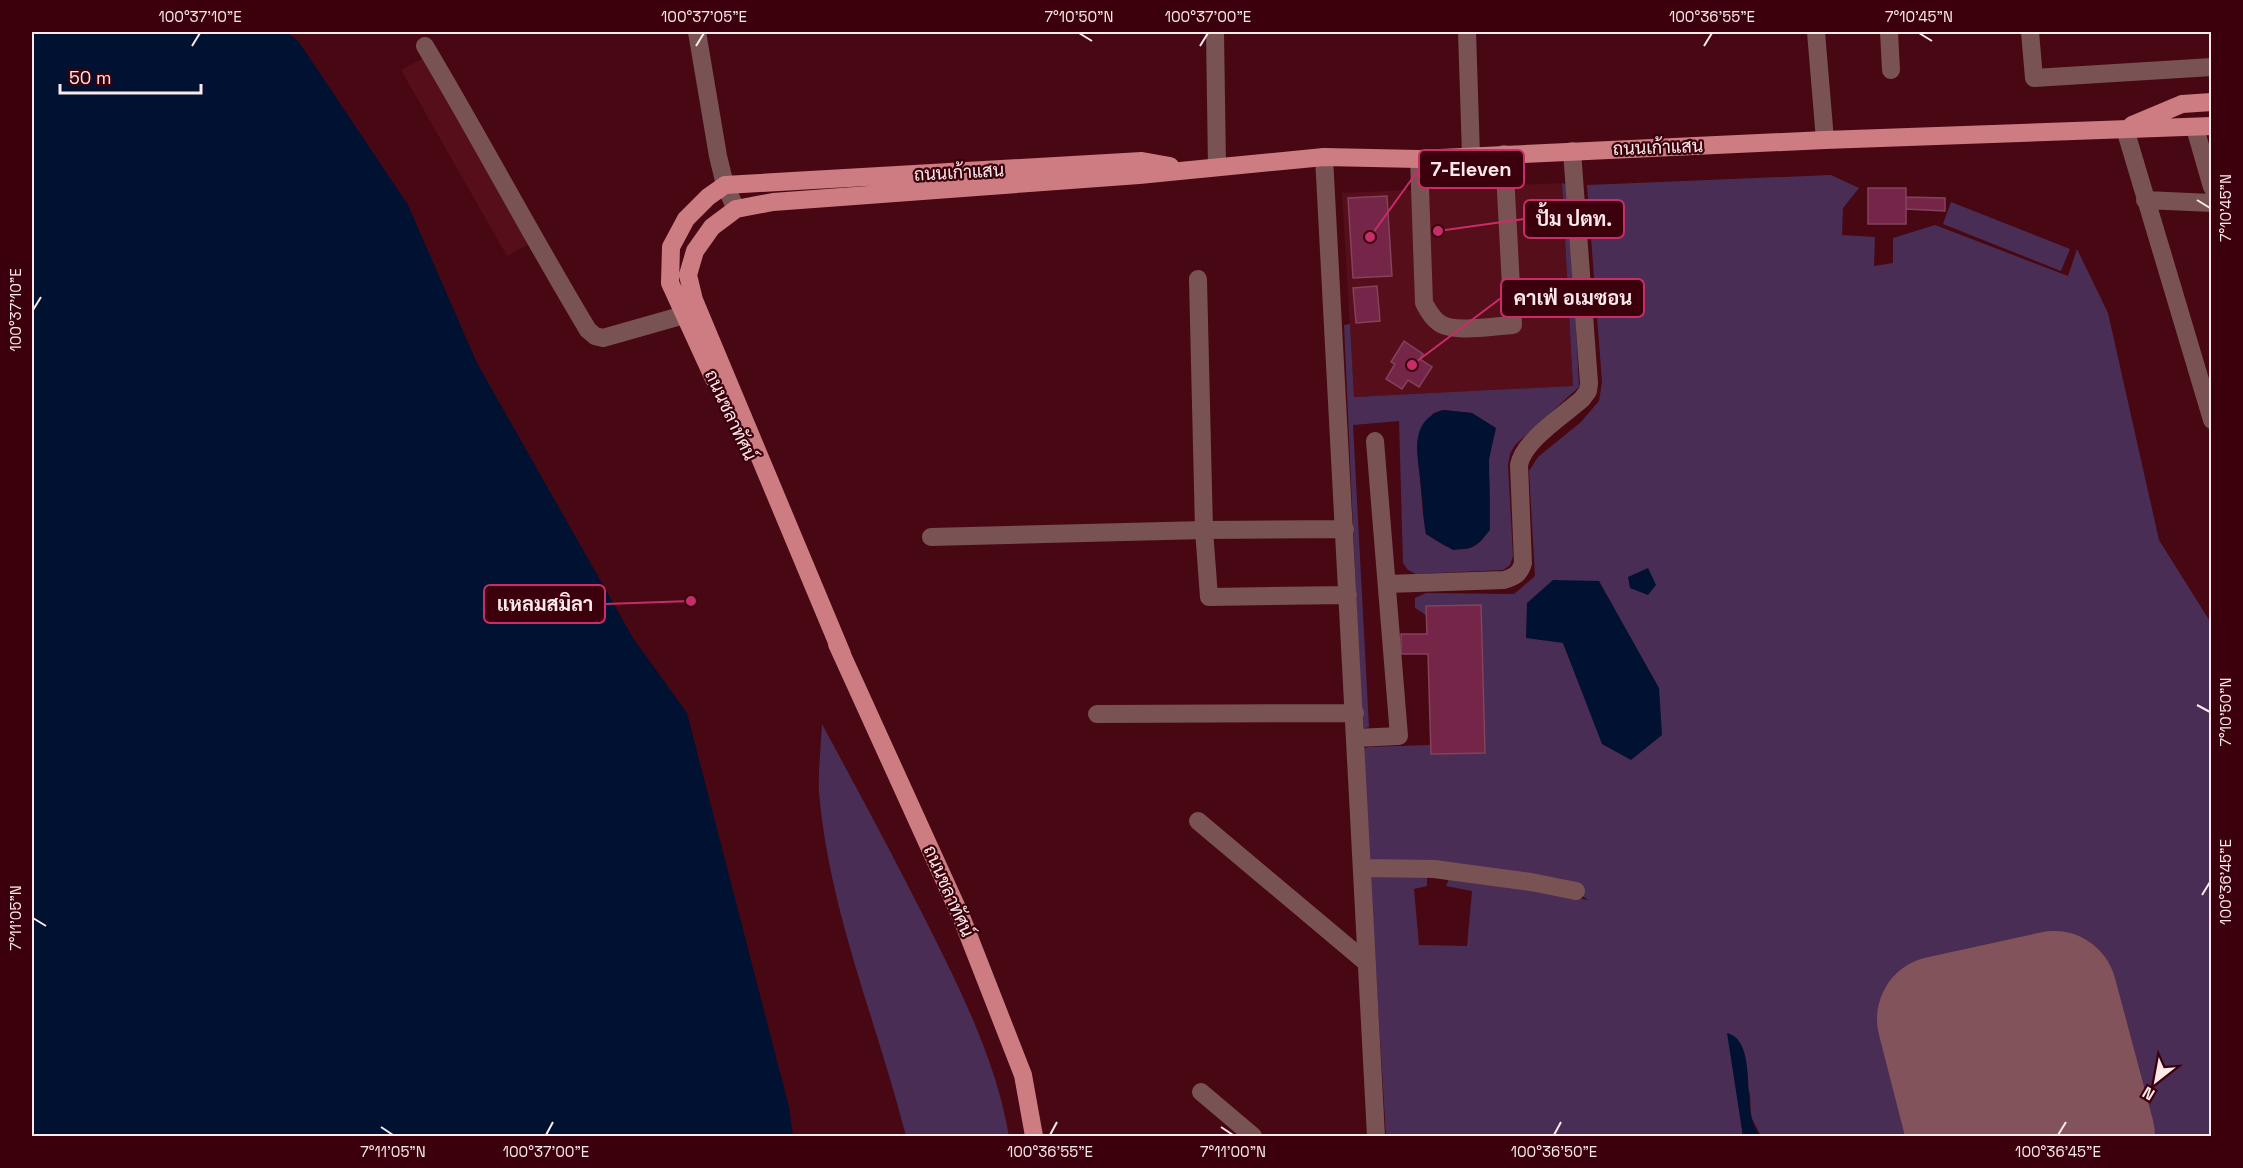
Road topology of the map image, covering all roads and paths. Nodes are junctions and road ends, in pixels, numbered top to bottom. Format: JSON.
{"nodes":[{"id":1,"x":1215,"y":32,"type":"edge"},
{"id":2,"x":1467,"y":32,"type":"edge"},
{"id":3,"x":1816,"y":32,"type":"edge"},
{"id":4,"x":1889,"y":32,"type":"edge"},
{"id":5,"x":2030,"y":32,"type":"edge"},
{"id":6,"x":697,"y":34,"type":"edge"},
{"id":7,"x":425,"y":46,"type":"dead end"},
{"id":8,"x":2211,"y":67,"type":"edge"},
{"id":9,"x":1891,"y":70,"type":"dead end"},
{"id":10,"x":2211,"y":102,"type":"edge"},
{"id":11,"x":2203,"y":127,"type":"edge"},
{"id":12,"x":2125,"y":129,"type":"junction"},
{"id":13,"x":1826,"y":140,"type":"junction"},
{"id":14,"x":1572,"y":151,"type":"junction"},
{"id":15,"x":1504,"y":154,"type":"junction"},
{"id":16,"x":1472,"y":155,"type":"junction"},
{"id":17,"x":1324,"y":157,"type":"junction"},
{"id":18,"x":1419,"y":159,"type":"junction"},
{"id":19,"x":1217,"y":167,"type":"junction"},
{"id":20,"x":1193,"y":170,"type":"junction"},
{"id":21,"x":725,"y":185,"type":"junction"},
{"id":22,"x":2211,"y":187,"type":"edge"},
{"id":23,"x":2145,"y":200,"type":"junction"},
{"id":24,"x":2211,"y":203,"type":"edge"},
{"id":25,"x":736,"y":209,"type":"junction"},
{"id":26,"x":1198,"y":279,"type":"dead end"},
{"id":27,"x":684,"y":315,"type":"junction"},
{"id":28,"x":2211,"y":420,"type":"edge"},
{"id":29,"x":1375,"y":441,"type":"dead end"},
{"id":30,"x":1345,"y":529,"type":"junction"},
{"id":31,"x":1204,"y":530,"type":"junction"},
{"id":32,"x":931,"y":537,"type":"dead end"},
{"id":33,"x":1387,"y":584,"type":"junction"},
{"id":34,"x":1348,"y":595,"type":"junction"},
{"id":35,"x":842,"y":654,"type":"junction"},
{"id":36,"x":1355,"y":713,"type":"junction"},
{"id":37,"x":1097,"y":714,"type":"dead end"},
{"id":38,"x":1356,"y":738,"type":"junction"},
{"id":39,"x":1198,"y":821,"type":"dead end"},
{"id":40,"x":1363,"y":868,"type":"junction"},
{"id":41,"x":1576,"y":891,"type":"dead end"},
{"id":42,"x":1367,"y":963,"type":"junction"},
{"id":43,"x":1201,"y":1092,"type":"dead end"},
{"id":44,"x":1034,"y":1137,"type":"edge"},
{"id":45,"x":1253,"y":1137,"type":"edge"},
{"id":46,"x":1376,"y":1137,"type":"edge"}],
"edges":[{"from":1,"to":19,"type":"street"},
{"from":2,"to":16,"type":"street"},
{"from":3,"to":13,"type":"street"},
{"from":4,"to":9,"type":"street"},
{"from":5,"to":8,"type":"street"},
{"from":6,"to":21,"type":"street"},
{"from":7,"to":27,"type":"street"},
{"from":10,"to":12,"type":"main road","name":"ถนนเก้าแสน"},
{"from":11,"to":12,"type":"main road","name":"ถนนเก้าแสน"},
{"from":11,"to":22,"type":"street"},
{"from":12,"to":13,"type":"main road","name":"ถนนเก้าแสน"},
{"from":12,"to":23,"type":"street"},
{"from":13,"to":14,"type":"main road","name":"ถนนเก้าแสน"},
{"from":14,"to":15,"type":"main road","name":"ถนนเก้าแสน"},
{"from":14,"to":33,"type":"street"},
{"from":15,"to":16,"type":"main road","name":"ถนนเก้าแสน"},
{"from":15,"to":18,"type":"street"},
{"from":16,"to":18,"type":"main road","name":"ถนนเก้าแสน"},
{"from":17,"to":18,"type":"main road","name":"ถนนเก้าแสน"},
{"from":17,"to":19,"type":"main road","name":"ถนนเก้าแสน"},
{"from":17,"to":30,"type":"street"},
{"from":19,"to":20,"type":"main road","name":"ถนนเก้าแสน"},
{"from":20,"to":21,"type":"main road","name":"ถนนเก้าแสน"},
{"from":20,"to":25,"type":"main road","name":"ถนนเก้าแสน"},
{"from":21,"to":25,"type":"street"},
{"from":21,"to":27,"type":"main road","name":"ถนนชลาทัศน์"},
{"from":23,"to":24,"type":"street"},
{"from":23,"to":28,"type":"street"},
{"from":25,"to":35,"type":"main road","name":"ถนนชลาทัศน์"},
{"from":26,"to":31,"type":"street"},
{"from":27,"to":35,"type":"main road","name":"ถนนชลาทัศน์"},
{"from":29,"to":33,"type":"street"},
{"from":30,"to":31,"type":"street"},
{"from":30,"to":34,"type":"street"},
{"from":31,"to":32,"type":"street"},
{"from":31,"to":34,"type":"street"},
{"from":33,"to":38,"type":"street"},
{"from":34,"to":36,"type":"street"},
{"from":35,"to":44,"type":"main road","name":"ถนนชลาทัศน์"},
{"from":36,"to":37,"type":"street"},
{"from":36,"to":38,"type":"street"},
{"from":38,"to":40,"type":"street"},
{"from":39,"to":42,"type":"street"},
{"from":40,"to":41,"type":"street"},
{"from":40,"to":42,"type":"street"},
{"from":42,"to":46,"type":"street"},
{"from":43,"to":45,"type":"street"}]}
